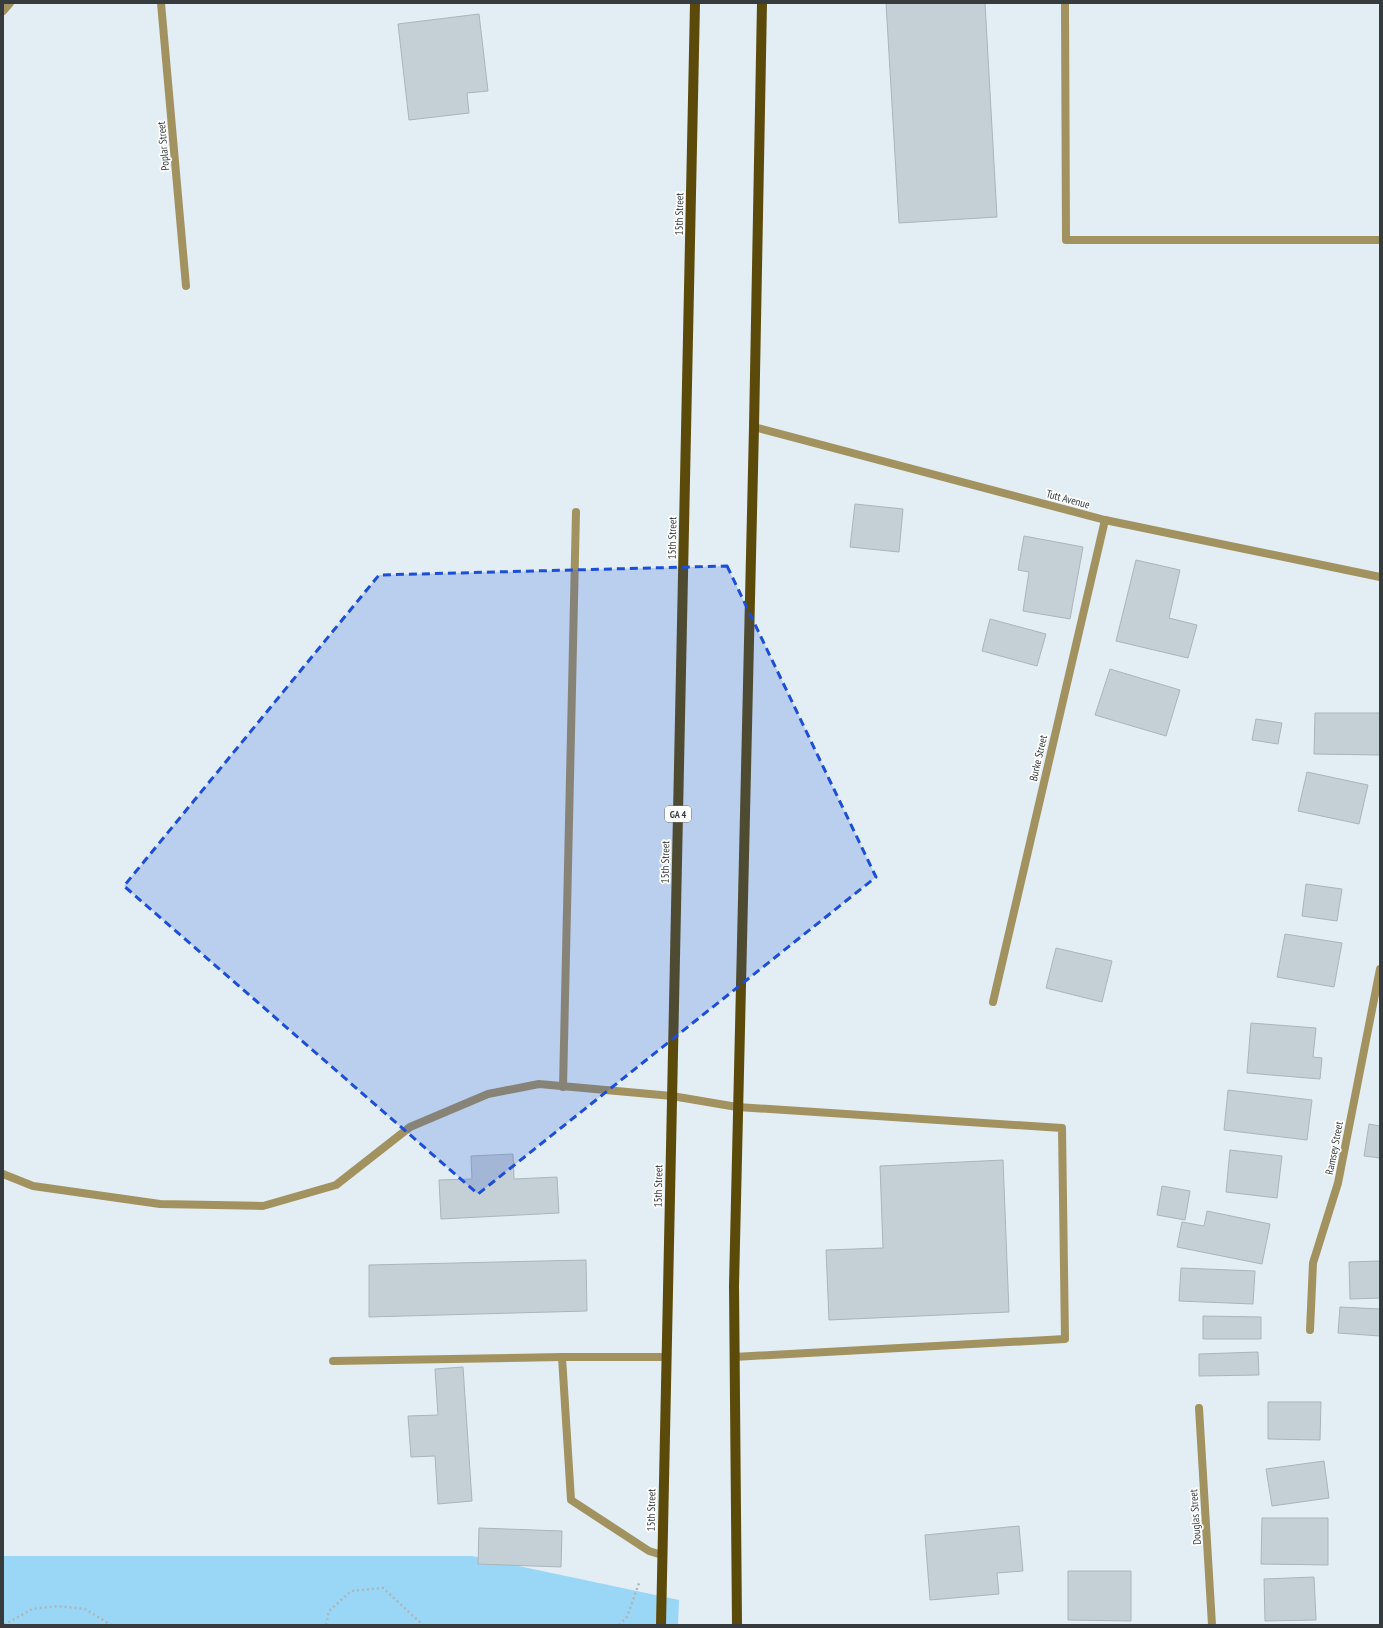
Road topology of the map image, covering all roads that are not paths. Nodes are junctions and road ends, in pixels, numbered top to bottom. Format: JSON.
{"nodes":[{"id":1,"x":10,"y":3,"type":"edge"},
{"id":2,"x":161,"y":3,"type":"edge"},
{"id":3,"x":695,"y":3,"type":"edge"},
{"id":4,"x":762,"y":3,"type":"edge"},
{"id":5,"x":1065,"y":3,"type":"edge"},
{"id":6,"x":3,"y":11,"type":"edge"},
{"id":7,"x":1380,"y":240,"type":"edge"},
{"id":8,"x":186,"y":286,"type":"dead end"},
{"id":9,"x":754,"y":427,"type":"junction"},
{"id":10,"x":576,"y":512,"type":"dead end"},
{"id":11,"x":1105,"y":520,"type":"junction"},
{"id":12,"x":1380,"y":577,"type":"edge"},
{"id":13,"x":1380,"y":969,"type":"edge"},
{"id":14,"x":993,"y":1002,"type":"dead end"},
{"id":15,"x":563,"y":1086,"type":"junction"},
{"id":16,"x":672,"y":1096,"type":"junction"},
{"id":17,"x":737,"y":1106,"type":"junction"},
{"id":18,"x":3,"y":1174,"type":"edge"},
{"id":19,"x":1310,"y":1330,"type":"dead end"},
{"id":20,"x":562,"y":1357,"type":"junction"},
{"id":21,"x":666,"y":1357,"type":"junction"},
{"id":22,"x":734,"y":1357,"type":"junction"},
{"id":23,"x":334,"y":1361,"type":"dead end"},
{"id":24,"x":1199,"y":1408,"type":"dead end"},
{"id":25,"x":662,"y":1555,"type":"junction"},
{"id":26,"x":661,"y":1625,"type":"edge"},
{"id":27,"x":737,"y":1625,"type":"edge"},
{"id":28,"x":1212,"y":1625,"type":"edge"}],
"edges":[{"from":1,"to":6,"type":"street"},
{"from":2,"to":8,"type":"street","name":"Poplar Street"},
{"from":3,"to":16,"type":"main road","name":"15th Street","number":"GA 4"},
{"from":4,"to":9,"type":"main road"},
{"from":5,"to":7,"type":"street"},
{"from":9,"to":11,"type":"street","name":"Tutt Avenue"},
{"from":9,"to":17,"type":"main road"},
{"from":10,"to":15,"type":"street"},
{"from":11,"to":12,"type":"street","name":"Tutt Avenue"},
{"from":11,"to":14,"type":"street","name":"Burke Street"},
{"from":13,"to":19,"type":"street","name":"Ramsey Street"},
{"from":15,"to":16,"type":"street"},
{"from":15,"to":18,"type":"street"},
{"from":16,"to":17,"type":"street"},
{"from":16,"to":21,"type":"main road","name":"15th Street","number":"GA 4"},
{"from":17,"to":22,"type":"main road"},
{"from":17,"to":22,"type":"street"},
{"from":20,"to":21,"type":"street"},
{"from":20,"to":23,"type":"street"},
{"from":20,"to":25,"type":"street"},
{"from":21,"to":25,"type":"main road","name":"15th Street","number":"GA 4"},
{"from":22,"to":27,"type":"main road"},
{"from":24,"to":28,"type":"street","name":"Douglas Street"},
{"from":25,"to":26,"type":"main road","name":"15th Street","number":"GA 4"}]}
